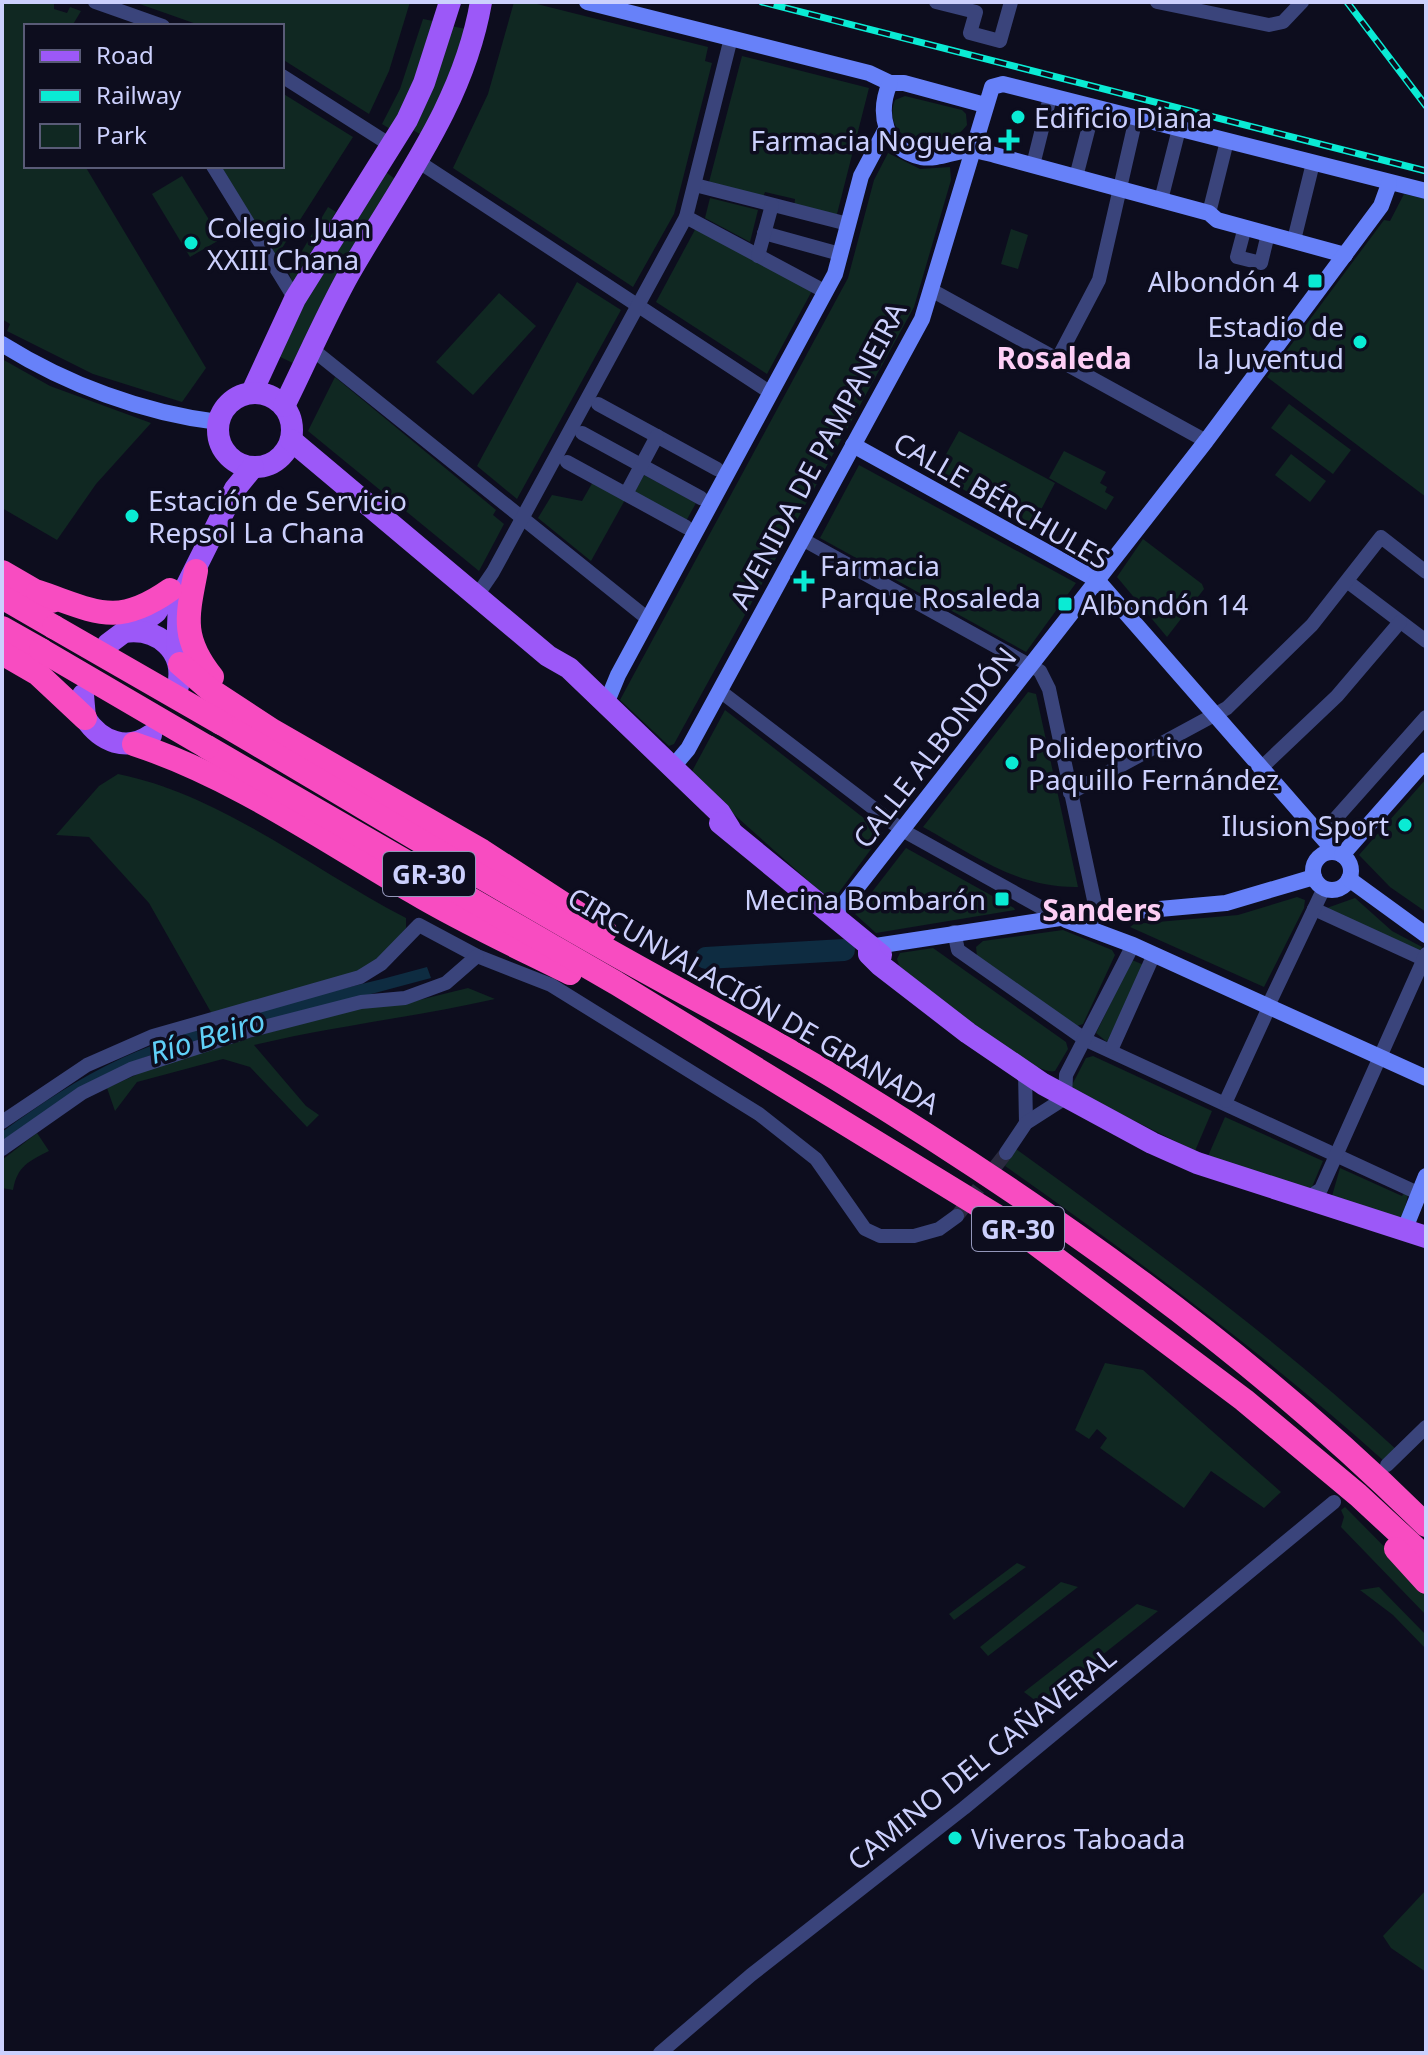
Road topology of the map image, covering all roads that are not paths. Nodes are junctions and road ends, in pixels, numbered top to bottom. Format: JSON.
{"nodes":[{"id":1,"x":95,"y":2,"type":"edge"},
{"id":2,"x":450,"y":2,"type":"edge"},
{"id":3,"x":457,"y":2,"type":"edge"},
{"id":4,"x":481,"y":2,"type":"edge"},
{"id":5,"x":587,"y":2,"type":"edge"},
{"id":6,"x":936,"y":2,"type":"edge"},
{"id":7,"x":1011,"y":2,"type":"edge"},
{"id":8,"x":1157,"y":2,"type":"edge"},
{"id":9,"x":1302,"y":2,"type":"edge"},
{"id":10,"x":135,"y":21,"type":"edge"},
{"id":11,"x":731,"y":38,"type":"junction"},
{"id":12,"x":284,"y":77,"type":"edge"},
{"id":13,"x":890,"y":83,"type":"junction"},
{"id":14,"x":1049,"y":101,"type":"dead end"},
{"id":15,"x":985,"y":105,"type":"junction"},
{"id":16,"x":1094,"y":107,"type":"junction"},
{"id":17,"x":1136,"y":118,"type":"junction"},
{"id":18,"x":886,"y":129,"type":"junction"},
{"id":19,"x":1179,"y":129,"type":"junction"},
{"id":20,"x":1227,"y":141,"type":"junction"},
{"id":21,"x":392,"y":146,"type":"junction"},
{"id":22,"x":972,"y":150,"type":"junction"},
{"id":23,"x":1035,"y":157,"type":"dead end"},
{"id":24,"x":419,"y":162,"type":"junction"},
{"id":25,"x":1313,"y":163,"type":"junction"},
{"id":26,"x":214,"y":168,"type":"edge"},
{"id":27,"x":1076,"y":177,"type":"junction"},
{"id":28,"x":1389,"y":184,"type":"junction"},
{"id":29,"x":695,"y":185,"type":"junction"},
{"id":30,"x":1119,"y":189,"type":"junction"},
{"id":31,"x":1426,"y":191,"type":"edge"},
{"id":32,"x":1161,"y":200,"type":"junction"},
{"id":33,"x":772,"y":205,"type":"junction"},
{"id":34,"x":1209,"y":213,"type":"junction"},
{"id":35,"x":686,"y":217,"type":"junction"},
{"id":36,"x":848,"y":224,"type":"junction"},
{"id":37,"x":1245,"y":227,"type":"junction"},
{"id":38,"x":764,"y":233,"type":"junction"},
{"id":39,"x":1268,"y":234,"type":"junction"},
{"id":40,"x":1294,"y":240,"type":"junction"},
{"id":41,"x":840,"y":254,"type":"junction"},
{"id":42,"x":1345,"y":255,"type":"junction"},
{"id":43,"x":758,"y":256,"type":"junction"},
{"id":44,"x":933,"y":291,"type":"junction"},
{"id":45,"x":826,"y":292,"type":"junction"},
{"id":46,"x":295,"y":299,"type":"junction"},
{"id":47,"x":638,"y":306,"type":"junction"},
{"id":48,"x":2,"y":344,"type":"edge"},
{"id":49,"x":312,"y":349,"type":"junction"},
{"id":50,"x":1057,"y":360,"type":"junction"},
{"id":51,"x":252,"y":392,"type":"junction"},
{"id":52,"x":771,"y":393,"type":"junction"},
{"id":53,"x":598,"y":404,"type":"dead end"},
{"id":54,"x":284,"y":406,"type":"junction"},
{"id":55,"x":218,"y":422,"type":"junction"},
{"id":56,"x":582,"y":433,"type":"dead end"},
{"id":57,"x":657,"y":436,"type":"junction"},
{"id":58,"x":291,"y":440,"type":"junction"},
{"id":59,"x":1206,"y":441,"type":"junction"},
{"id":60,"x":853,"y":445,"type":"junction"},
{"id":61,"x":225,"y":452,"type":"junction"},
{"id":62,"x":567,"y":462,"type":"dead end"},
{"id":63,"x":642,"y":465,"type":"junction"},
{"id":64,"x":253,"y":467,"type":"junction"},
{"id":65,"x":717,"y":469,"type":"dead end"},
{"id":66,"x":626,"y":494,"type":"junction"},
{"id":67,"x":701,"y":498,"type":"dead end"},
{"id":68,"x":523,"y":518,"type":"junction"},
{"id":69,"x":686,"y":527,"type":"dead end"},
{"id":70,"x":802,"y":539,"type":"junction"},
{"id":71,"x":196,"y":571,"type":"junction"},
{"id":72,"x":2,"y":572,"type":"edge"},
{"id":73,"x":1426,"y":572,"type":"edge"},
{"id":74,"x":1097,"y":580,"type":"junction"},
{"id":75,"x":1352,"y":585,"type":"dead end"},
{"id":76,"x":170,"y":590,"type":"junction"},
{"id":77,"x":38,"y":592,"type":"junction"},
{"id":78,"x":478,"y":594,"type":"junction"},
{"id":79,"x":2,"y":597,"type":"edge"},
{"id":80,"x":648,"y":619,"type":"junction"},
{"id":81,"x":1400,"y":622,"type":"junction"},
{"id":82,"x":2,"y":628,"type":"edge"},
{"id":83,"x":121,"y":636,"type":"junction"},
{"id":84,"x":1426,"y":641,"type":"edge"},
{"id":85,"x":2,"y":653,"type":"edge"},
{"id":86,"x":548,"y":656,"type":"junction"},
{"id":87,"x":1032,"y":665,"type":"junction"},
{"id":88,"x":178,"y":668,"type":"junction"},
{"id":89,"x":720,"y":691,"type":"junction"},
{"id":90,"x":604,"y":693,"type":"junction"},
{"id":91,"x":84,"y":707,"type":"joint"},
{"id":92,"x":1214,"y":715,"type":"junction"},
{"id":93,"x":1426,"y":717,"type":"edge"},
{"id":94,"x":257,"y":720,"type":"junction"},
{"id":95,"x":142,"y":739,"type":"joint"},
{"id":96,"x":630,"y":746,"type":"junction"},
{"id":97,"x":1426,"y":760,"type":"edge"},
{"id":98,"x":672,"y":768,"type":"junction"},
{"id":99,"x":1260,"y":769,"type":"junction"},
{"id":100,"x":1070,"y":793,"type":"junction"},
{"id":101,"x":730,"y":829,"type":"junction"},
{"id":102,"x":902,"y":830,"type":"junction"},
{"id":103,"x":1320,"y":836,"type":"junction"},
{"id":104,"x":1332,"y":854,"type":"junction"},
{"id":105,"x":1349,"y":879,"type":"junction"},
{"id":106,"x":1319,"y":883,"type":"junction"},
{"id":107,"x":1314,"y":909,"type":"junction"},
{"id":108,"x":1116,"y":912,"type":"junction"},
{"id":109,"x":1097,"y":914,"type":"junction"},
{"id":110,"x":833,"y":918,"type":"junction"},
{"id":111,"x":1060,"y":918,"type":"junction"},
{"id":112,"x":954,"y":932,"type":"junction"},
{"id":113,"x":1097,"y":932,"type":"junction"},
{"id":114,"x":1426,"y":935,"type":"edge"},
{"id":115,"x":1133,"y":945,"type":"junction"},
{"id":116,"x":477,"y":956,"type":"junction"},
{"id":117,"x":1425,"y":956,"type":"edge"},
{"id":118,"x":891,"y":958,"type":"junction"},
{"id":119,"x":1151,"y":961,"type":"dead end"},
{"id":120,"x":648,"y":970,"type":"junction"},
{"id":121,"x":649,"y":1003,"type":"junction"},
{"id":122,"x":1267,"y":1010,"type":"junction"},
{"id":123,"x":1086,"y":1040,"type":"junction"},
{"id":124,"x":1112,"y":1048,"type":"dead end"},
{"id":125,"x":1379,"y":1056,"type":"junction"},
{"id":126,"x":1034,"y":1078,"type":"junction"},
{"id":127,"x":1426,"y":1078,"type":"edge"},
{"id":128,"x":1065,"y":1086,"type":"junction"},
{"id":129,"x":1226,"y":1101,"type":"dead end"},
{"id":130,"x":2,"y":1122,"type":"edge"},
{"id":131,"x":1026,"y":1123,"type":"junction"},
{"id":132,"x":2,"y":1149,"type":"edge"},
{"id":133,"x":1006,"y":1153,"type":"tunnel mouth"},
{"id":134,"x":1335,"y":1155,"type":"junction"},
{"id":135,"x":1426,"y":1176,"type":"edge"},
{"id":136,"x":1418,"y":1193,"type":"junction"},
{"id":137,"x":1317,"y":1198,"type":"junction"},
{"id":138,"x":957,"y":1216,"type":"tunnel mouth"},
{"id":139,"x":1404,"y":1231,"type":"junction"},
{"id":140,"x":1426,"y":1237,"type":"edge"},
{"id":141,"x":1426,"y":1427,"type":"edge"},
{"id":142,"x":1387,"y":1465,"type":"dead end"},
{"id":143,"x":1358,"y":1495,"type":"junction"},
{"id":144,"x":1334,"y":1502,"type":"dead end"},
{"id":145,"x":1417,"y":1511,"type":"edge"},
{"id":146,"x":1426,"y":1525,"type":"edge"},
{"id":147,"x":1426,"y":1558,"type":"edge"},
{"id":148,"x":1426,"y":1582,"type":"edge"},
{"id":149,"x":660,"y":2053,"type":"edge"}],
"edges":[{"from":1,"to":10,"type":"street"},
{"from":2,"to":21,"type":"main road"},
{"from":3,"to":4,"type":"main road"},
{"from":4,"to":24,"type":"main road"},
{"from":5,"to":11,"type":"street"},
{"from":6,"to":7,"type":"street"},
{"from":8,"to":9,"type":"street"},
{"from":11,"to":13,"type":"street"},
{"from":11,"to":29,"type":"street"},
{"from":12,"to":21,"type":"street"},
{"from":13,"to":15,"type":"street"},
{"from":13,"to":18,"type":"street"},
{"from":14,"to":23,"type":"street"},
{"from":15,"to":16,"type":"street","name":"AVENIDA DE PAMPANEIRA"},
{"from":15,"to":22,"type":"street","name":"AVENIDA DE PAMPANEIRA"},
{"from":16,"to":17,"type":"street"},
{"from":16,"to":27,"type":"street"},
{"from":17,"to":19,"type":"street"},
{"from":17,"to":30,"type":"street"},
{"from":18,"to":22,"type":"street"},
{"from":18,"to":36,"type":"street"},
{"from":19,"to":20,"type":"street"},
{"from":19,"to":32,"type":"street"},
{"from":20,"to":25,"type":"street"},
{"from":20,"to":34,"type":"street"},
{"from":21,"to":46,"type":"main road"},
{"from":22,"to":27,"type":"street"},
{"from":22,"to":44,"type":"street","name":"AVENIDA DE PAMPANEIRA"},
{"from":24,"to":47,"type":"street"},
{"from":24,"to":49,"type":"main road"},
{"from":25,"to":28,"type":"street"},
{"from":25,"to":40,"type":"street"},
{"from":26,"to":46,"type":"street"},
{"from":27,"to":30,"type":"street"},
{"from":28,"to":31,"type":"street"},
{"from":28,"to":42,"type":"street","name":"CALLE ALBONDÓN"},
{"from":29,"to":33,"type":"street"},
{"from":29,"to":35,"type":"street"},
{"from":30,"to":32,"type":"street"},
{"from":30,"to":50,"type":"street"},
{"from":32,"to":34,"type":"street"},
{"from":33,"to":36,"type":"street"},
{"from":33,"to":38,"type":"street"},
{"from":34,"to":37,"type":"street"},
{"from":35,"to":43,"type":"street"},
{"from":35,"to":47,"type":"street"},
{"from":36,"to":41,"type":"street"},
{"from":37,"to":39,"type":"street"},
{"from":37,"to":39,"type":"street"},
{"from":38,"to":41,"type":"street"},
{"from":38,"to":43,"type":"street"},
{"from":39,"to":40,"type":"street"},
{"from":40,"to":42,"type":"street"},
{"from":41,"to":45,"type":"street"},
{"from":42,"to":59,"type":"street","name":"CALLE ALBONDÓN"},
{"from":43,"to":45,"type":"street"},
{"from":44,"to":50,"type":"street"},
{"from":44,"to":60,"type":"street","name":"AVENIDA DE PAMPANEIRA"},
{"from":45,"to":52,"type":"street"},
{"from":46,"to":51,"type":"main road"},
{"from":47,"to":52,"type":"street"},
{"from":47,"to":68,"type":"street"},
{"from":48,"to":55,"type":"street"},
{"from":49,"to":54,"type":"main road"},
{"from":49,"to":68,"type":"street"},
{"from":50,"to":59,"type":"street"},
{"from":51,"to":54,"type":"main road"},
{"from":51,"to":55,"type":"main road"},
{"from":52,"to":80,"type":"street"},
{"from":53,"to":57,"type":"street"},
{"from":54,"to":58,"type":"main road"},
{"from":55,"to":61,"type":"main road"},
{"from":56,"to":63,"type":"street"},
{"from":57,"to":63,"type":"street"},
{"from":57,"to":65,"type":"street"},
{"from":58,"to":64,"type":"main road"},
{"from":58,"to":78,"type":"main road"},
{"from":59,"to":74,"type":"street","name":"CALLE ALBONDÓN"},
{"from":60,"to":70,"type":"street","name":"AVENIDA DE PAMPANEIRA"},
{"from":60,"to":74,"type":"street","name":"CALLE BÉRCHULES"},
{"from":61,"to":64,"type":"main road"},
{"from":61,"to":76,"type":"main road"},
{"from":62,"to":66,"type":"street"},
{"from":63,"to":66,"type":"street"},
{"from":63,"to":67,"type":"street"},
{"from":64,"to":71,"type":"main road"},
{"from":66,"to":69,"type":"street"},
{"from":68,"to":78,"type":"street"},
{"from":68,"to":80,"type":"street"},
{"from":70,"to":87,"type":"street"},
{"from":70,"to":89,"type":"street","name":"AVENIDA DE PAMPANEIRA"},
{"from":71,"to":88,"type":"main road"},
{"from":71,"to":94,"type":"highway"},
{"from":72,"to":77,"type":"highway"},
{"from":73,"to":92,"type":"street"},
{"from":74,"to":87,"type":"street","name":"CALLE ALBONDÓN"},
{"from":74,"to":92,"type":"street","name":"CALLE BÉRCHULES"},
{"from":75,"to":81,"type":"street"},
{"from":76,"to":77,"type":"highway"},
{"from":76,"to":83,"type":"main road"},
{"from":77,"to":83,"type":"highway"},
{"from":78,"to":86,"type":"main road"},
{"from":79,"to":120,"type":"highway","name":"CIRCUNVALACIÓN DE GRANADA","number":"GR-30","bridge":true},
{"from":80,"to":90,"type":"street"},
{"from":81,"to":84,"type":"street"},
{"from":81,"to":99,"type":"street"},
{"from":82,"to":121,"type":"highway","name":"CIRCUNVALACIÓN DE GRANADA","number":"GR-30","bridge":true},
{"from":83,"to":88,"type":"main road"},
{"from":85,"to":91,"type":"highway"},
{"from":86,"to":90,"type":"main road"},
{"from":86,"to":96,"type":"main road"},
{"from":87,"to":100,"type":"street"},
{"from":87,"to":102,"type":"street","name":"CALLE ALBONDÓN"},
{"from":88,"to":94,"type":"highway"},
{"from":89,"to":98,"type":"street","name":"AVENIDA DE PAMPANEIRA"},
{"from":89,"to":102,"type":"street"},
{"from":90,"to":96,"type":"main road"},
{"from":90,"to":98,"type":"main road"},
{"from":91,"to":95,"type":"main road"},
{"from":92,"to":99,"type":"street","name":"CALLE BÉRCHULES"},
{"from":92,"to":100,"type":"street"},
{"from":93,"to":103,"type":"street"},
{"from":94,"to":120,"type":"highway"},
{"from":95,"to":121,"type":"highway"},
{"from":96,"to":98,"type":"main road"},
{"from":96,"to":101,"type":"main road"},
{"from":97,"to":104,"type":"street"},
{"from":98,"to":101,"type":"main road"},
{"from":99,"to":103,"type":"street","name":"CALLE BÉRCHULES"},
{"from":100,"to":109,"type":"street"},
{"from":101,"to":110,"type":"main road"},
{"from":102,"to":110,"type":"street","name":"CALLE ALBONDÓN"},
{"from":102,"to":111,"type":"street"},
{"from":103,"to":104,"type":"street","name":"CALLE BÉRCHULES"},
{"from":104,"to":105,"type":"street"},
{"from":104,"to":106,"type":"street"},
{"from":105,"to":106,"type":"street"},
{"from":105,"to":114,"type":"street"},
{"from":106,"to":107,"type":"street"},
{"from":106,"to":108,"type":"street"},
{"from":107,"to":117,"type":"street"},
{"from":107,"to":122,"type":"street"},
{"from":108,"to":109,"type":"street"},
{"from":108,"to":115,"type":"street"},
{"from":109,"to":111,"type":"street"},
{"from":109,"to":113,"type":"street"},
{"from":110,"to":118,"type":"main road"},
{"from":111,"to":112,"type":"street"},
{"from":111,"to":113,"type":"street"},
{"from":112,"to":118,"type":"street"},
{"from":112,"to":123,"type":"street"},
{"from":113,"to":115,"type":"street"},
{"from":115,"to":122,"type":"street"},
{"from":115,"to":123,"type":"street"},
{"from":116,"to":130,"type":"street"},
{"from":116,"to":132,"type":"street"},
{"from":116,"to":138,"type":"street"},
{"from":117,"to":125,"type":"street"},
{"from":118,"to":126,"type":"main road"},
{"from":119,"to":124,"type":"street"},
{"from":120,"to":145,"type":"highway","name":"CIRCUNVALACIÓN DE GRANADA","number":"GR-30"},
{"from":121,"to":143,"type":"highway","name":"CIRCUNVALACIÓN DE GRANADA","number":"GR-30"},
{"from":122,"to":125,"type":"street"},
{"from":122,"to":129,"type":"street"},
{"from":123,"to":128,"type":"street"},
{"from":123,"to":134,"type":"street"},
{"from":125,"to":127,"type":"street"},
{"from":125,"to":134,"type":"street"},
{"from":126,"to":128,"type":"main road"},
{"from":126,"to":131,"type":"street"},
{"from":128,"to":131,"type":"street"},
{"from":128,"to":137,"type":"main road"},
{"from":131,"to":133,"type":"street"},
{"from":134,"to":136,"type":"street"},
{"from":134,"to":137,"type":"street"},
{"from":135,"to":136,"type":"street"},
{"from":136,"to":139,"type":"street"},
{"from":137,"to":139,"type":"main road"},
{"from":139,"to":140,"type":"main road"},
{"from":141,"to":142,"type":"street"},
{"from":143,"to":147,"type":"highway","name":"CIRCUNVALACIÓN DE GRANADA","number":"GR-30"},
{"from":143,"to":148,"type":"highway"},
{"from":144,"to":149,"type":"street","name":"CAMINO DEL CAÑAVERAL"},
{"from":145,"to":146,"type":"highway","name":"CIRCUNVALACIÓN DE GRANADA","number":"GR-30"}]}
